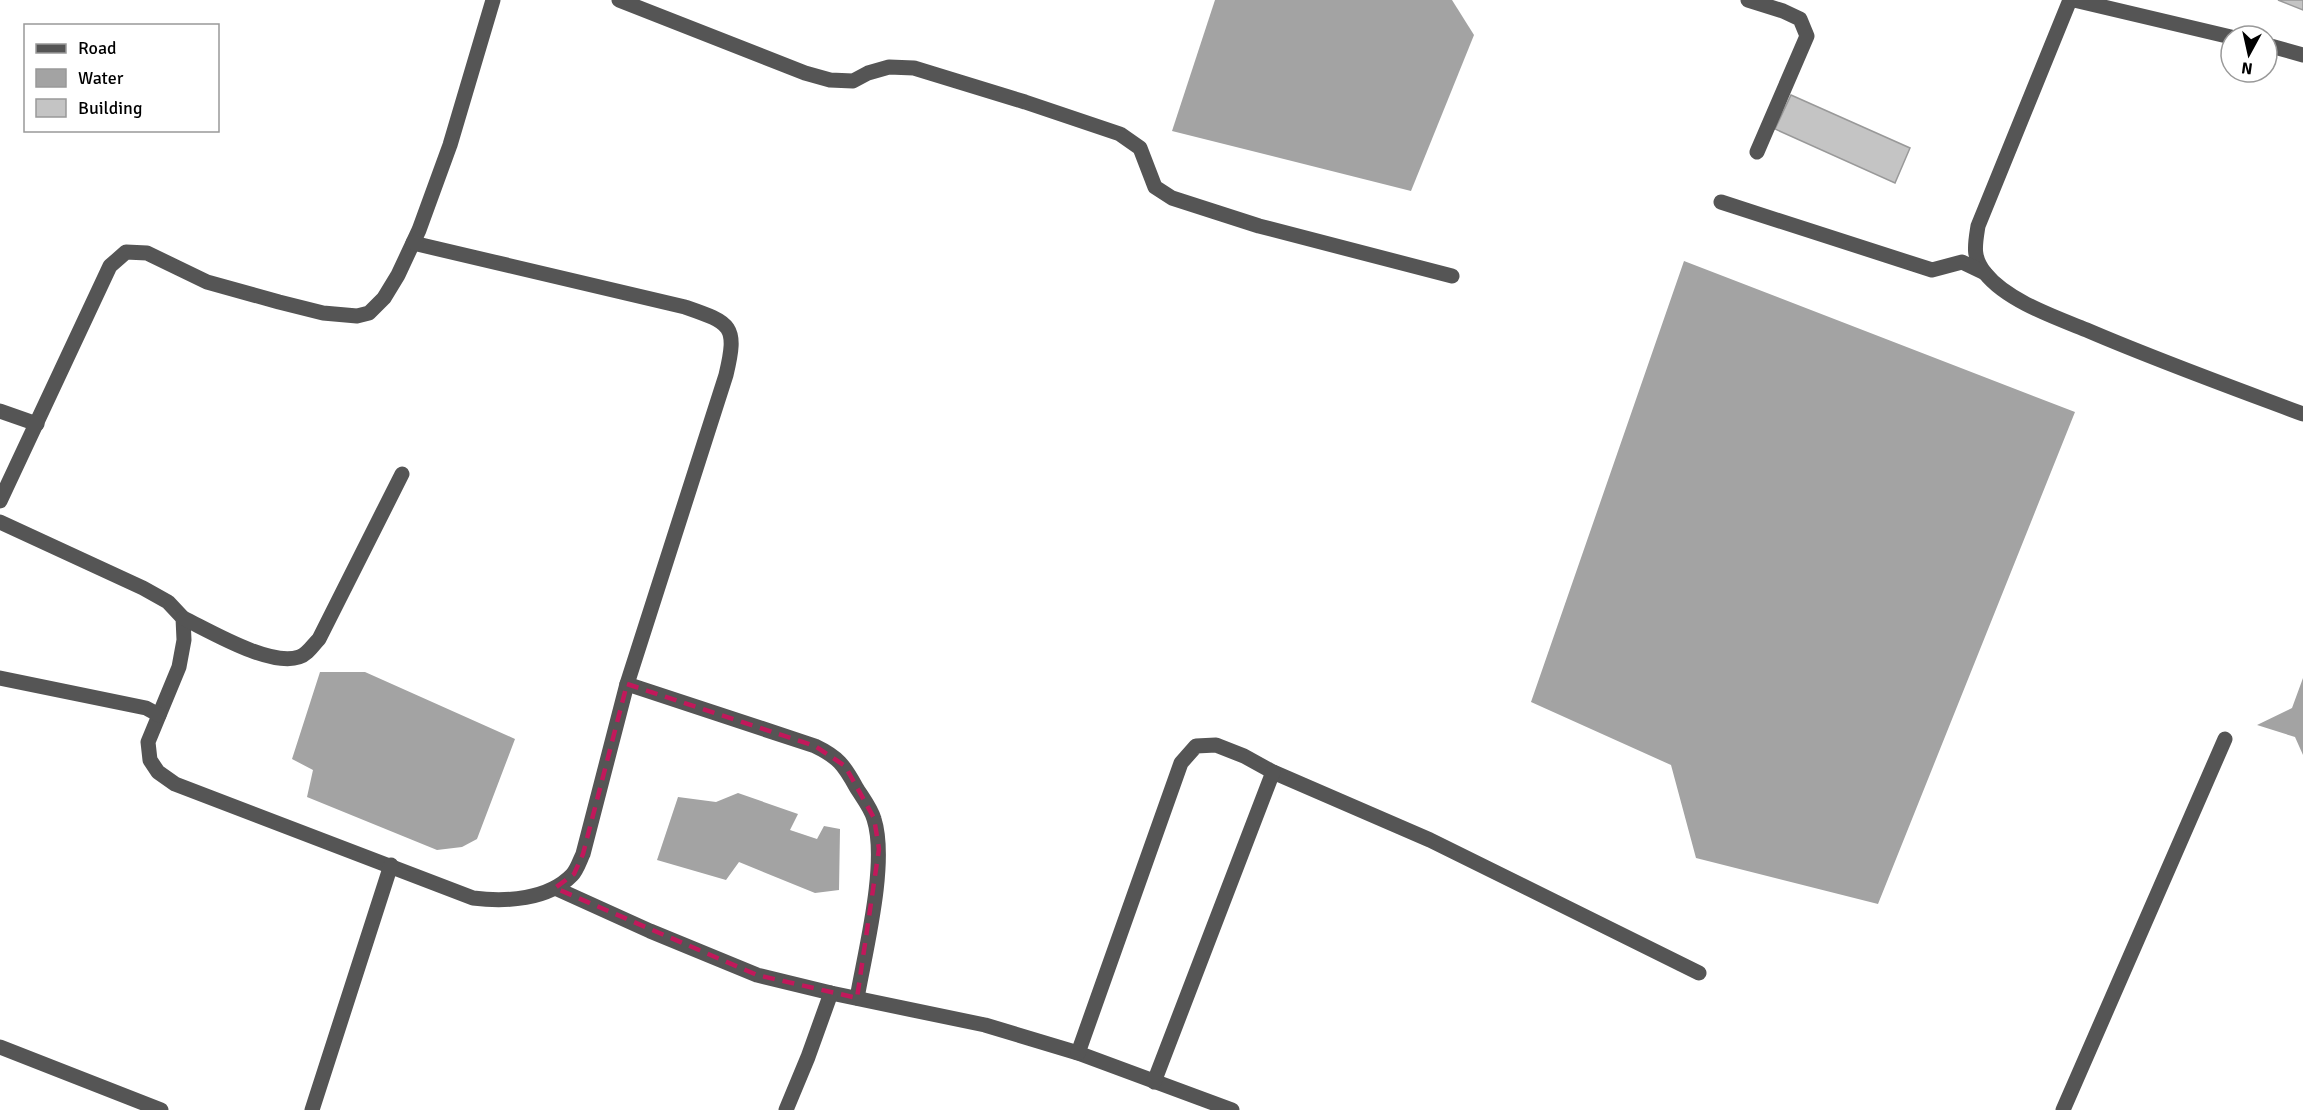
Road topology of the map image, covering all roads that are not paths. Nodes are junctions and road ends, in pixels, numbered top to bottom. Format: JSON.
{"nodes":[{"id":1,"x":493,"y":0,"type":"edge"},
{"id":2,"x":619,"y":0,"type":"edge"},
{"id":3,"x":1748,"y":0,"type":"edge"},
{"id":4,"x":2072,"y":0,"type":"edge"},
{"id":5,"x":2219,"y":34,"type":"edge"},
{"id":6,"x":2279,"y":48,"type":"edge"},
{"id":7,"x":2303,"y":55,"type":"edge"},
{"id":8,"x":1757,"y":152,"type":"dead end"},
{"id":9,"x":1721,"y":202,"type":"dead end"},
{"id":10,"x":413,"y":243,"type":"junction"},
{"id":11,"x":1984,"y":273,"type":"junction"},
{"id":12,"x":1452,"y":276,"type":"dead end"},
{"id":13,"x":0,"y":411,"type":"edge"},
{"id":14,"x":2303,"y":414,"type":"edge"},
{"id":15,"x":37,"y":424,"type":"junction"},
{"id":16,"x":402,"y":474,"type":"dead end"},
{"id":17,"x":0,"y":501,"type":"edge"},
{"id":18,"x":0,"y":522,"type":"edge"},
{"id":19,"x":183,"y":618,"type":"junction"},
{"id":20,"x":0,"y":678,"type":"edge"},
{"id":21,"x":627,"y":684,"type":"junction"},
{"id":22,"x":159,"y":715,"type":"junction"},
{"id":23,"x":2225,"y":739,"type":"dead end"},
{"id":24,"x":1273,"y":772,"type":"junction"},
{"id":25,"x":391,"y":865,"type":"junction"},
{"id":26,"x":555,"y":888,"type":"junction"},
{"id":27,"x":1699,"y":973,"type":"dead end"},
{"id":28,"x":831,"y":993,"type":"junction"},
{"id":29,"x":857,"y":998,"type":"junction"},
{"id":30,"x":0,"y":1047,"type":"edge"},
{"id":31,"x":1078,"y":1053,"type":"junction"},
{"id":32,"x":1154,"y":1082,"type":"junction"},
{"id":33,"x":161,"y":1110,"type":"edge"},
{"id":34,"x":312,"y":1110,"type":"edge"},
{"id":35,"x":786,"y":1110,"type":"edge"},
{"id":36,"x":1232,"y":1110,"type":"edge"},
{"id":37,"x":2063,"y":1110,"type":"edge"}],
"edges":[{"from":1,"to":10,"type":"street"},
{"from":2,"to":12,"type":"street"},
{"from":3,"to":8,"type":"street"},
{"from":4,"to":5,"type":"street"},
{"from":4,"to":11,"type":"street"},
{"from":6,"to":7,"type":"street"},
{"from":9,"to":11,"type":"street"},
{"from":10,"to":15,"type":"street"},
{"from":10,"to":21,"type":"street"},
{"from":11,"to":14,"type":"street"},
{"from":13,"to":15,"type":"street"},
{"from":15,"to":17,"type":"street"},
{"from":16,"to":19,"type":"street"},
{"from":18,"to":19,"type":"street"},
{"from":19,"to":22,"type":"street"},
{"from":20,"to":22,"type":"street"},
{"from":21,"to":26,"type":"street"},
{"from":21,"to":29,"type":"street"},
{"from":22,"to":25,"type":"street"},
{"from":23,"to":37,"type":"street"},
{"from":24,"to":27,"type":"street"},
{"from":24,"to":31,"type":"street"},
{"from":24,"to":32,"type":"street"},
{"from":25,"to":26,"type":"street"},
{"from":25,"to":34,"type":"street"},
{"from":26,"to":28,"type":"street"},
{"from":28,"to":29,"type":"street"},
{"from":28,"to":35,"type":"street"},
{"from":29,"to":31,"type":"street"},
{"from":30,"to":33,"type":"street"},
{"from":31,"to":32,"type":"street"},
{"from":32,"to":36,"type":"street"}]}
